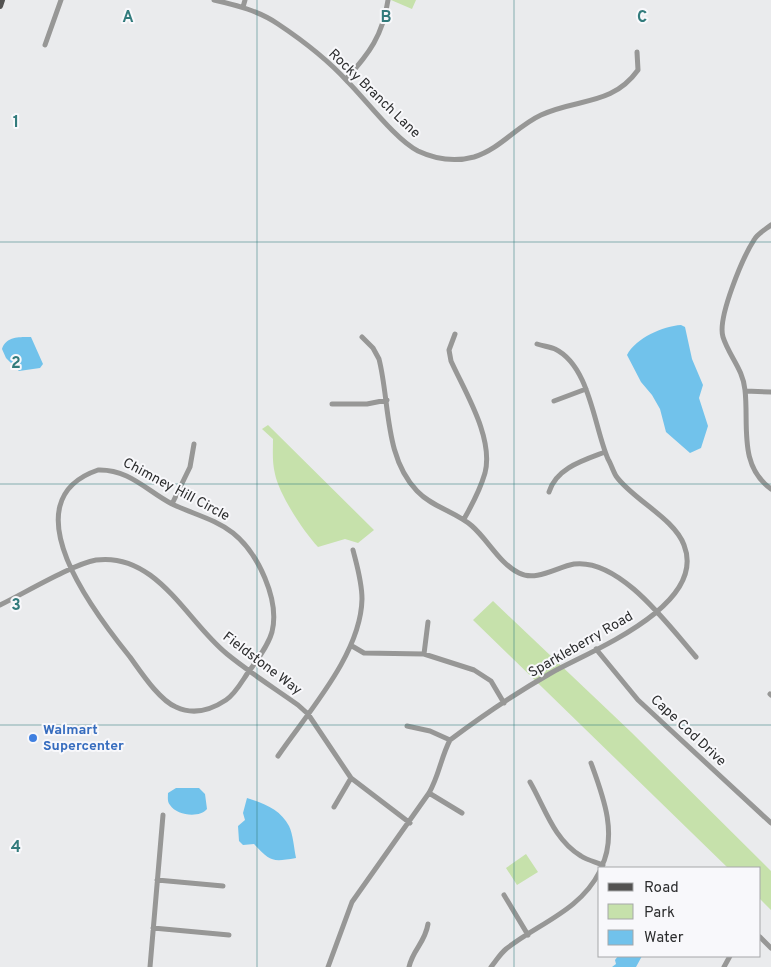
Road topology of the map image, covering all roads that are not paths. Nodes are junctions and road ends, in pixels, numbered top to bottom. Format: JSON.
{"nodes":[{"id":1,"x":2,"y":0,"type":"edge"},
{"id":2,"x":61,"y":0,"type":"edge"},
{"id":3,"x":214,"y":0,"type":"edge"},
{"id":4,"x":245,"y":0,"type":"edge"},
{"id":5,"x":388,"y":0,"type":"edge"},
{"id":6,"x":0,"y":6,"type":"edge"},
{"id":7,"x":243,"y":7,"type":"junction"},
{"id":8,"x":45,"y":45,"type":"dead end"},
{"id":9,"x":637,"y":52,"type":"dead end"},
{"id":10,"x":346,"y":79,"type":"junction"},
{"id":11,"x":771,"y":225,"type":"edge"},
{"id":12,"x":454,"y":334,"type":"dead end"},
{"id":13,"x":362,"y":338,"type":"dead end"},
{"id":14,"x":537,"y":344,"type":"dead end"},
{"id":15,"x":586,"y":389,"type":"junction"},
{"id":16,"x":745,"y":391,"type":"junction"},
{"id":17,"x":771,"y":392,"type":"edge"},
{"id":18,"x":387,"y":400,"type":"junction"},
{"id":19,"x":554,"y":401,"type":"dead end"},
{"id":20,"x":332,"y":404,"type":"dead end"},
{"id":21,"x":194,"y":444,"type":"dead end"},
{"id":22,"x":606,"y":452,"type":"junction"},
{"id":23,"x":771,"y":489,"type":"edge"},
{"id":24,"x":549,"y":492,"type":"dead end"},
{"id":25,"x":172,"y":504,"type":"junction"},
{"id":26,"x":464,"y":519,"type":"junction"},
{"id":27,"x":352,"y":550,"type":"dead end"},
{"id":28,"x":72,"y":570,"type":"junction"},
{"id":29,"x":0,"y":605,"type":"edge"},
{"id":30,"x":658,"y":612,"type":"junction"},
{"id":31,"x":428,"y":622,"type":"dead end"},
{"id":32,"x":352,"y":646,"type":"junction"},
{"id":33,"x":596,"y":650,"type":"junction"},
{"id":34,"x":424,"y":654,"type":"junction"},
{"id":35,"x":696,"y":657,"type":"dead end"},
{"id":36,"x":250,"y":670,"type":"junction"},
{"id":37,"x":504,"y":703,"type":"junction"},
{"id":38,"x":308,"y":714,"type":"junction"},
{"id":39,"x":407,"y":726,"type":"dead end"},
{"id":40,"x":450,"y":740,"type":"junction"},
{"id":41,"x":278,"y":756,"type":"dead end"},
{"id":42,"x":591,"y":763,"type":"dead end"},
{"id":43,"x":350,"y":778,"type":"junction"},
{"id":44,"x":530,"y":782,"type":"dead end"},
{"id":45,"x":429,"y":793,"type":"junction"},
{"id":46,"x":334,"y":807,"type":"dead end"},
{"id":47,"x":462,"y":814,"type":"dead end"},
{"id":48,"x":163,"y":815,"type":"dead end"},
{"id":49,"x":410,"y":823,"type":"junction"},
{"id":50,"x":771,"y":823,"type":"edge"},
{"id":51,"x":599,"y":867,"type":"edge"},
{"id":52,"x":601,"y":867,"type":"edge"},
{"id":53,"x":598,"y":873,"type":"edge"},
{"id":54,"x":157,"y":880,"type":"junction"},
{"id":55,"x":223,"y":886,"type":"dead end"},
{"id":56,"x":504,"y":895,"type":"dead end"},
{"id":57,"x":428,"y":924,"type":"dead end"},
{"id":58,"x":153,"y":928,"type":"junction"},
{"id":59,"x":229,"y":935,"type":"dead end"},
{"id":60,"x":528,"y":935,"type":"junction"},
{"id":61,"x":761,"y":938,"type":"edge"},
{"id":62,"x":771,"y":948,"type":"edge"},
{"id":63,"x":150,"y":967,"type":"edge"},
{"id":64,"x":328,"y":967,"type":"edge"},
{"id":65,"x":409,"y":967,"type":"edge"},
{"id":66,"x":491,"y":967,"type":"edge"}],
"edges":[{"from":1,"to":6,"type":"main road"},
{"from":2,"to":8,"type":"street"},
{"from":3,"to":7,"type":"street","name":"Rocky Branch Lane"},
{"from":4,"to":7,"type":"street"},
{"from":5,"to":10,"type":"street"},
{"from":7,"to":10,"type":"street","name":"Rocky Branch Lane"},
{"from":9,"to":10,"type":"street","name":"Rocky Branch Lane"},
{"from":11,"to":16,"type":"street"},
{"from":12,"to":26,"type":"street"},
{"from":13,"to":18,"type":"street"},
{"from":14,"to":15,"type":"street","name":"Sparkleberry Road"},
{"from":15,"to":19,"type":"street"},
{"from":15,"to":22,"type":"street","name":"Sparkleberry Road"},
{"from":16,"to":17,"type":"street"},
{"from":16,"to":23,"type":"street"},
{"from":18,"to":20,"type":"street"},
{"from":18,"to":26,"type":"street"},
{"from":21,"to":25,"type":"street"},
{"from":22,"to":24,"type":"street"},
{"from":22,"to":30,"type":"street","name":"Sparkleberry Road"},
{"from":25,"to":28,"type":"street","name":"Chimney Hill Circle"},
{"from":25,"to":36,"type":"street","name":"Chimney Hill Circle"},
{"from":26,"to":30,"type":"street"},
{"from":27,"to":32,"type":"street"},
{"from":28,"to":29,"type":"street","name":"Fieldstone Way"},
{"from":28,"to":36,"type":"street","name":"Fieldstone Way"},
{"from":28,"to":36,"type":"street","name":"Chimney Hill Circle"},
{"from":30,"to":33,"type":"street","name":"Sparkleberry Road"},
{"from":30,"to":35,"type":"street"},
{"from":31,"to":34,"type":"street"},
{"from":32,"to":34,"type":"street"},
{"from":32,"to":38,"type":"street"},
{"from":33,"to":37,"type":"street","name":"Sparkleberry Road"},
{"from":33,"to":50,"type":"street","name":"Cape Cod Drive"},
{"from":34,"to":37,"type":"street"},
{"from":36,"to":38,"type":"street","name":"Fieldstone Way"},
{"from":37,"to":40,"type":"street","name":"Sparkleberry Road"},
{"from":38,"to":41,"type":"street"},
{"from":38,"to":43,"type":"street","name":"Fieldstone Way"},
{"from":39,"to":40,"type":"street"},
{"from":40,"to":45,"type":"street"},
{"from":42,"to":52,"type":"street"},
{"from":43,"to":46,"type":"street"},
{"from":43,"to":49,"type":"street","name":"Fieldstone Way"},
{"from":44,"to":51,"type":"street"},
{"from":45,"to":47,"type":"street"},
{"from":45,"to":49,"type":"street"},
{"from":48,"to":54,"type":"street"},
{"from":49,"to":64,"type":"street"},
{"from":53,"to":60,"type":"street"},
{"from":54,"to":55,"type":"street"},
{"from":54,"to":58,"type":"street"},
{"from":56,"to":60,"type":"street"},
{"from":57,"to":65,"type":"street"},
{"from":58,"to":59,"type":"street"},
{"from":58,"to":63,"type":"street"},
{"from":60,"to":66,"type":"street"},
{"from":61,"to":62,"type":"street"}]}
